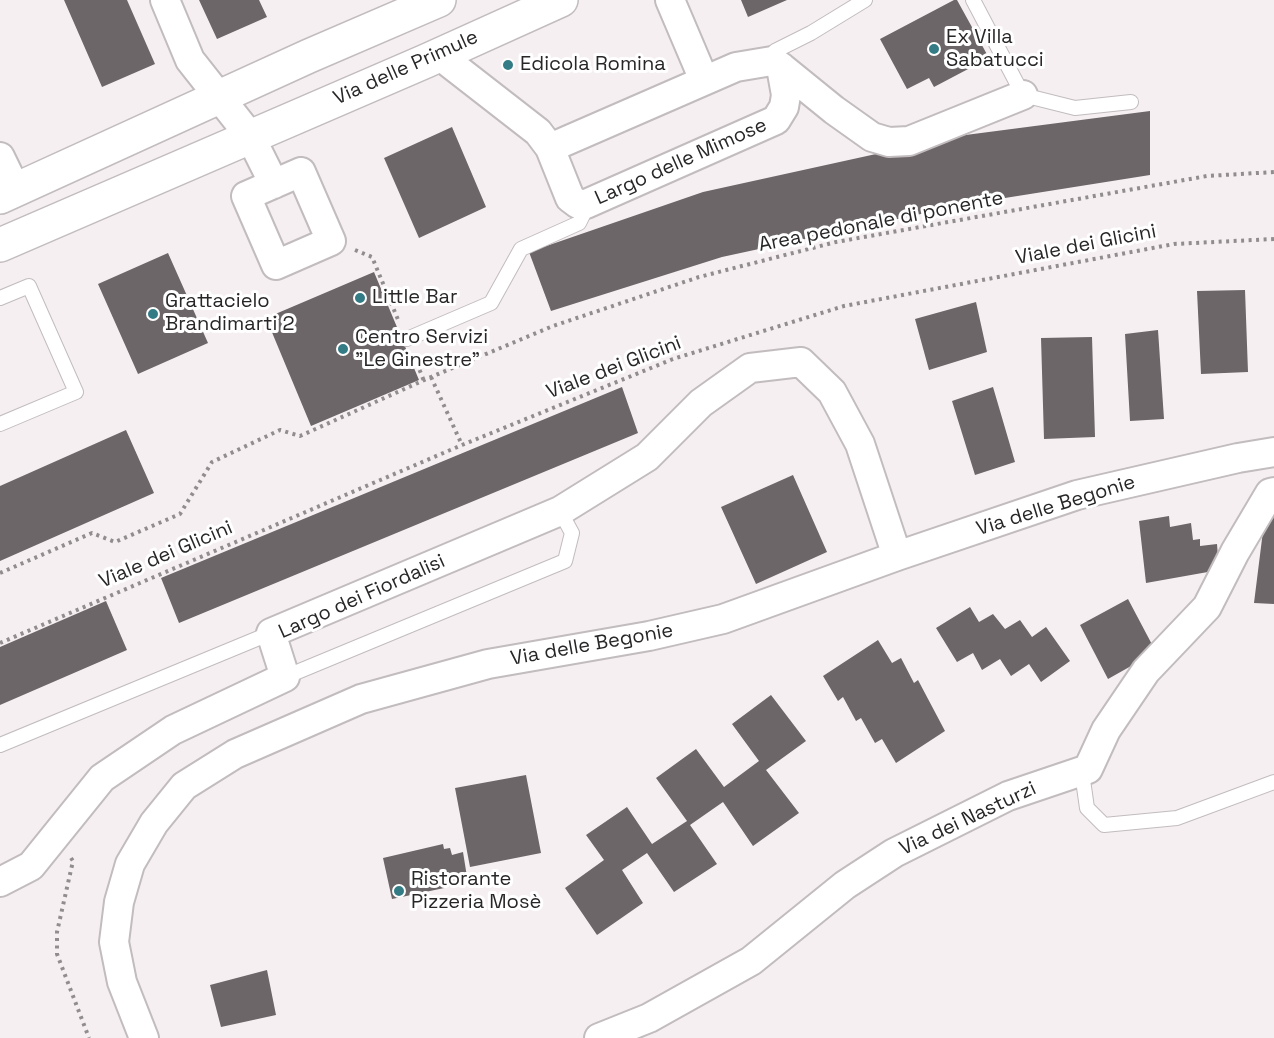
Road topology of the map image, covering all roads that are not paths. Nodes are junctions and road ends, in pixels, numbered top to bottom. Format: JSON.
{"nodes":[{"id":1,"x":165,"y":0,"type":"edge"},
{"id":2,"x":439,"y":0,"type":"edge"},
{"id":3,"x":561,"y":0,"type":"edge"},
{"id":4,"x":670,"y":0,"type":"edge"},
{"id":5,"x":865,"y":0,"type":"edge"},
{"id":6,"x":973,"y":0,"type":"edge"},
{"id":7,"x":439,"y":55,"type":"junction"},
{"id":8,"x":776,"y":64,"type":"junction"},
{"id":9,"x":704,"y":80,"type":"junction"},
{"id":10,"x":1023,"y":95,"type":"junction"},
{"id":11,"x":219,"y":97,"type":"junction"},
{"id":12,"x":1131,"y":102,"type":"dead end"},
{"id":13,"x":826,"y":103,"type":"junction"},
{"id":14,"x":776,"y":120,"type":"junction"},
{"id":15,"x":250,"y":136,"type":"junction"},
{"id":16,"x":550,"y":148,"type":"junction"},
{"id":17,"x":0,"y":157,"type":"edge"},
{"id":18,"x":274,"y":184,"type":"dead end"},
{"id":19,"x":8,"y":194,"type":"edge"},
{"id":20,"x":586,"y":204,"type":"junction"},
{"id":21,"x":0,"y":245,"type":"edge"},
{"id":22,"x":0,"y":298,"type":"edge"},
{"id":23,"x":407,"y":339,"type":"dead end"},
{"id":24,"x":0,"y":424,"type":"edge"},
{"id":25,"x":1274,"y":452,"type":"edge"},
{"id":26,"x":1274,"y":492,"type":"edge"},
{"id":27,"x":560,"y":512,"type":"junction"},
{"id":28,"x":897,"y":556,"type":"junction"},
{"id":29,"x":271,"y":633,"type":"junction"},
{"id":30,"x":285,"y":677,"type":"junction"},
{"id":31,"x":0,"y":745,"type":"edge"},
{"id":32,"x":1088,"y":769,"type":"junction"},
{"id":33,"x":1274,"y":783,"type":"edge"},
{"id":34,"x":0,"y":882,"type":"edge"},
{"id":35,"x":144,"y":1038,"type":"edge"},
{"id":36,"x":599,"y":1038,"type":"edge"}],
"edges":[{"from":1,"to":11,"type":"street"},
{"from":2,"to":11,"type":"main road"},
{"from":3,"to":7,"type":"main road","name":"Via delle Primule"},
{"from":4,"to":9,"type":"street"},
{"from":5,"to":8,"type":"lane"},
{"from":6,"to":10,"type":"lane"},
{"from":7,"to":15,"type":"main road","name":"Via delle Primule"},
{"from":7,"to":16,"type":"street","name":"Largo delle Mimose"},
{"from":8,"to":9,"type":"street"},
{"from":8,"to":13,"type":"street"},
{"from":8,"to":14,"type":"street","name":"Largo delle Mimose"},
{"from":9,"to":16,"type":"street"},
{"from":10,"to":12,"type":"lane"},
{"from":10,"to":13,"type":"street"},
{"from":11,"to":15,"type":"street"},
{"from":11,"to":19,"type":"main road"},
{"from":13,"to":14,"type":"street","name":"Largo delle Mimose"},
{"from":14,"to":20,"type":"street","name":"Largo delle Mimose"},
{"from":15,"to":18,"type":"street"},
{"from":15,"to":21,"type":"main road","name":"Via delle Primule"},
{"from":16,"to":20,"type":"street","name":"Largo delle Mimose"},
{"from":17,"to":19,"type":"street"},
{"from":20,"to":23,"type":"lane"},
{"from":22,"to":24,"type":"lane"},
{"from":25,"to":28,"type":"street","name":"Via delle Begonie"},
{"from":26,"to":32,"type":"street"},
{"from":27,"to":28,"type":"street","name":"Largo dei Fiordalisi"},
{"from":27,"to":29,"type":"street","name":"Largo dei Fiordalisi"},
{"from":27,"to":30,"type":"lane"},
{"from":28,"to":35,"type":"street","name":"Via delle Begonie"},
{"from":29,"to":30,"type":"street","name":"Largo dei Fiordalisi"},
{"from":29,"to":31,"type":"lane"},
{"from":30,"to":34,"type":"street"},
{"from":32,"to":33,"type":"lane"},
{"from":32,"to":36,"type":"street","name":"Via dei Nasturzi"}]}
